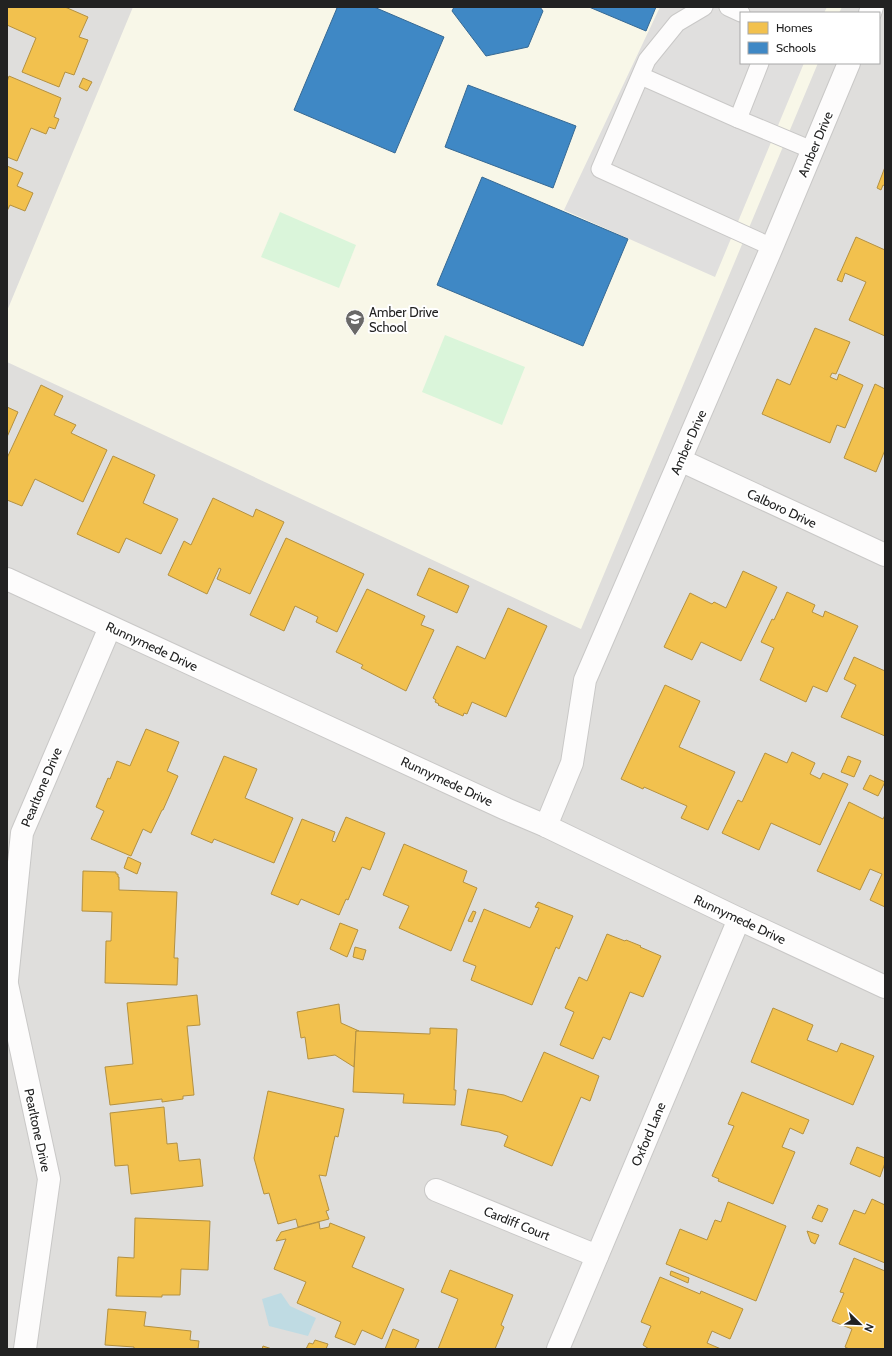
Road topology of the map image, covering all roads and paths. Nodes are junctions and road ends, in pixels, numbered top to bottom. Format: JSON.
{"nodes":[{"id":1,"x":704,"y":7,"type":"edge"},
{"id":2,"x":728,"y":7,"type":"edge"},
{"id":3,"x":740,"y":12,"type":"edge"},
{"id":4,"x":760,"y":64,"type":"edge"},
{"id":5,"x":849,"y":64,"type":"edge"},
{"id":6,"x":641,"y":76,"type":"junction"},
{"id":7,"x":738,"y":119,"type":"junction"},
{"id":8,"x":812,"y":150,"type":"junction"},
{"id":9,"x":772,"y":247,"type":"junction"},
{"id":10,"x":680,"y":460,"type":"junction"},
{"id":11,"x":885,"y":556,"type":"edge"},
{"id":12,"x":7,"y":579,"type":"edge"},
{"id":13,"x":110,"y":627,"type":"junction"},
{"id":14,"x":546,"y":826,"type":"junction"},
{"id":15,"x":739,"y":919,"type":"junction"},
{"id":16,"x":7,"y":980,"type":"edge"},
{"id":17,"x":7,"y":984,"type":"edge"},
{"id":18,"x":885,"y":987,"type":"edge"},
{"id":19,"x":436,"y":1190,"type":"dead end"},
{"id":20,"x":597,"y":1256,"type":"junction"},
{"id":21,"x":25,"y":1349,"type":"edge"},
{"id":22,"x":558,"y":1349,"type":"edge"}],
"edges":[{"from":1,"to":6,"type":"lane"},
{"from":2,"to":3,"type":"lane"},
{"from":4,"to":7,"type":"lane"},
{"from":5,"to":8,"type":"street","name":"Amber Drive"},
{"from":6,"to":7,"type":"lane"},
{"from":6,"to":9,"type":"lane"},
{"from":7,"to":8,"type":"lane"},
{"from":8,"to":9,"type":"street","name":"Amber Drive"},
{"from":9,"to":10,"type":"street","name":"Amber Drive"},
{"from":10,"to":11,"type":"street","name":"Calboro Drive"},
{"from":10,"to":14,"type":"street","name":"Amber Drive"},
{"from":12,"to":13,"type":"street","name":"Runnymede Drive"},
{"from":13,"to":14,"type":"street","name":"Runnymede Drive"},
{"from":13,"to":16,"type":"street","name":"Pearltone Drive"},
{"from":14,"to":15,"type":"street","name":"Runnymede Drive"},
{"from":15,"to":18,"type":"street","name":"Runnymede Drive"},
{"from":15,"to":20,"type":"street","name":"Oxford Lane"},
{"from":17,"to":21,"type":"street","name":"Pearltone Drive"},
{"from":19,"to":20,"type":"street","name":"Cardiff Court"},
{"from":20,"to":22,"type":"street","name":"Oxford Lane"}]}
